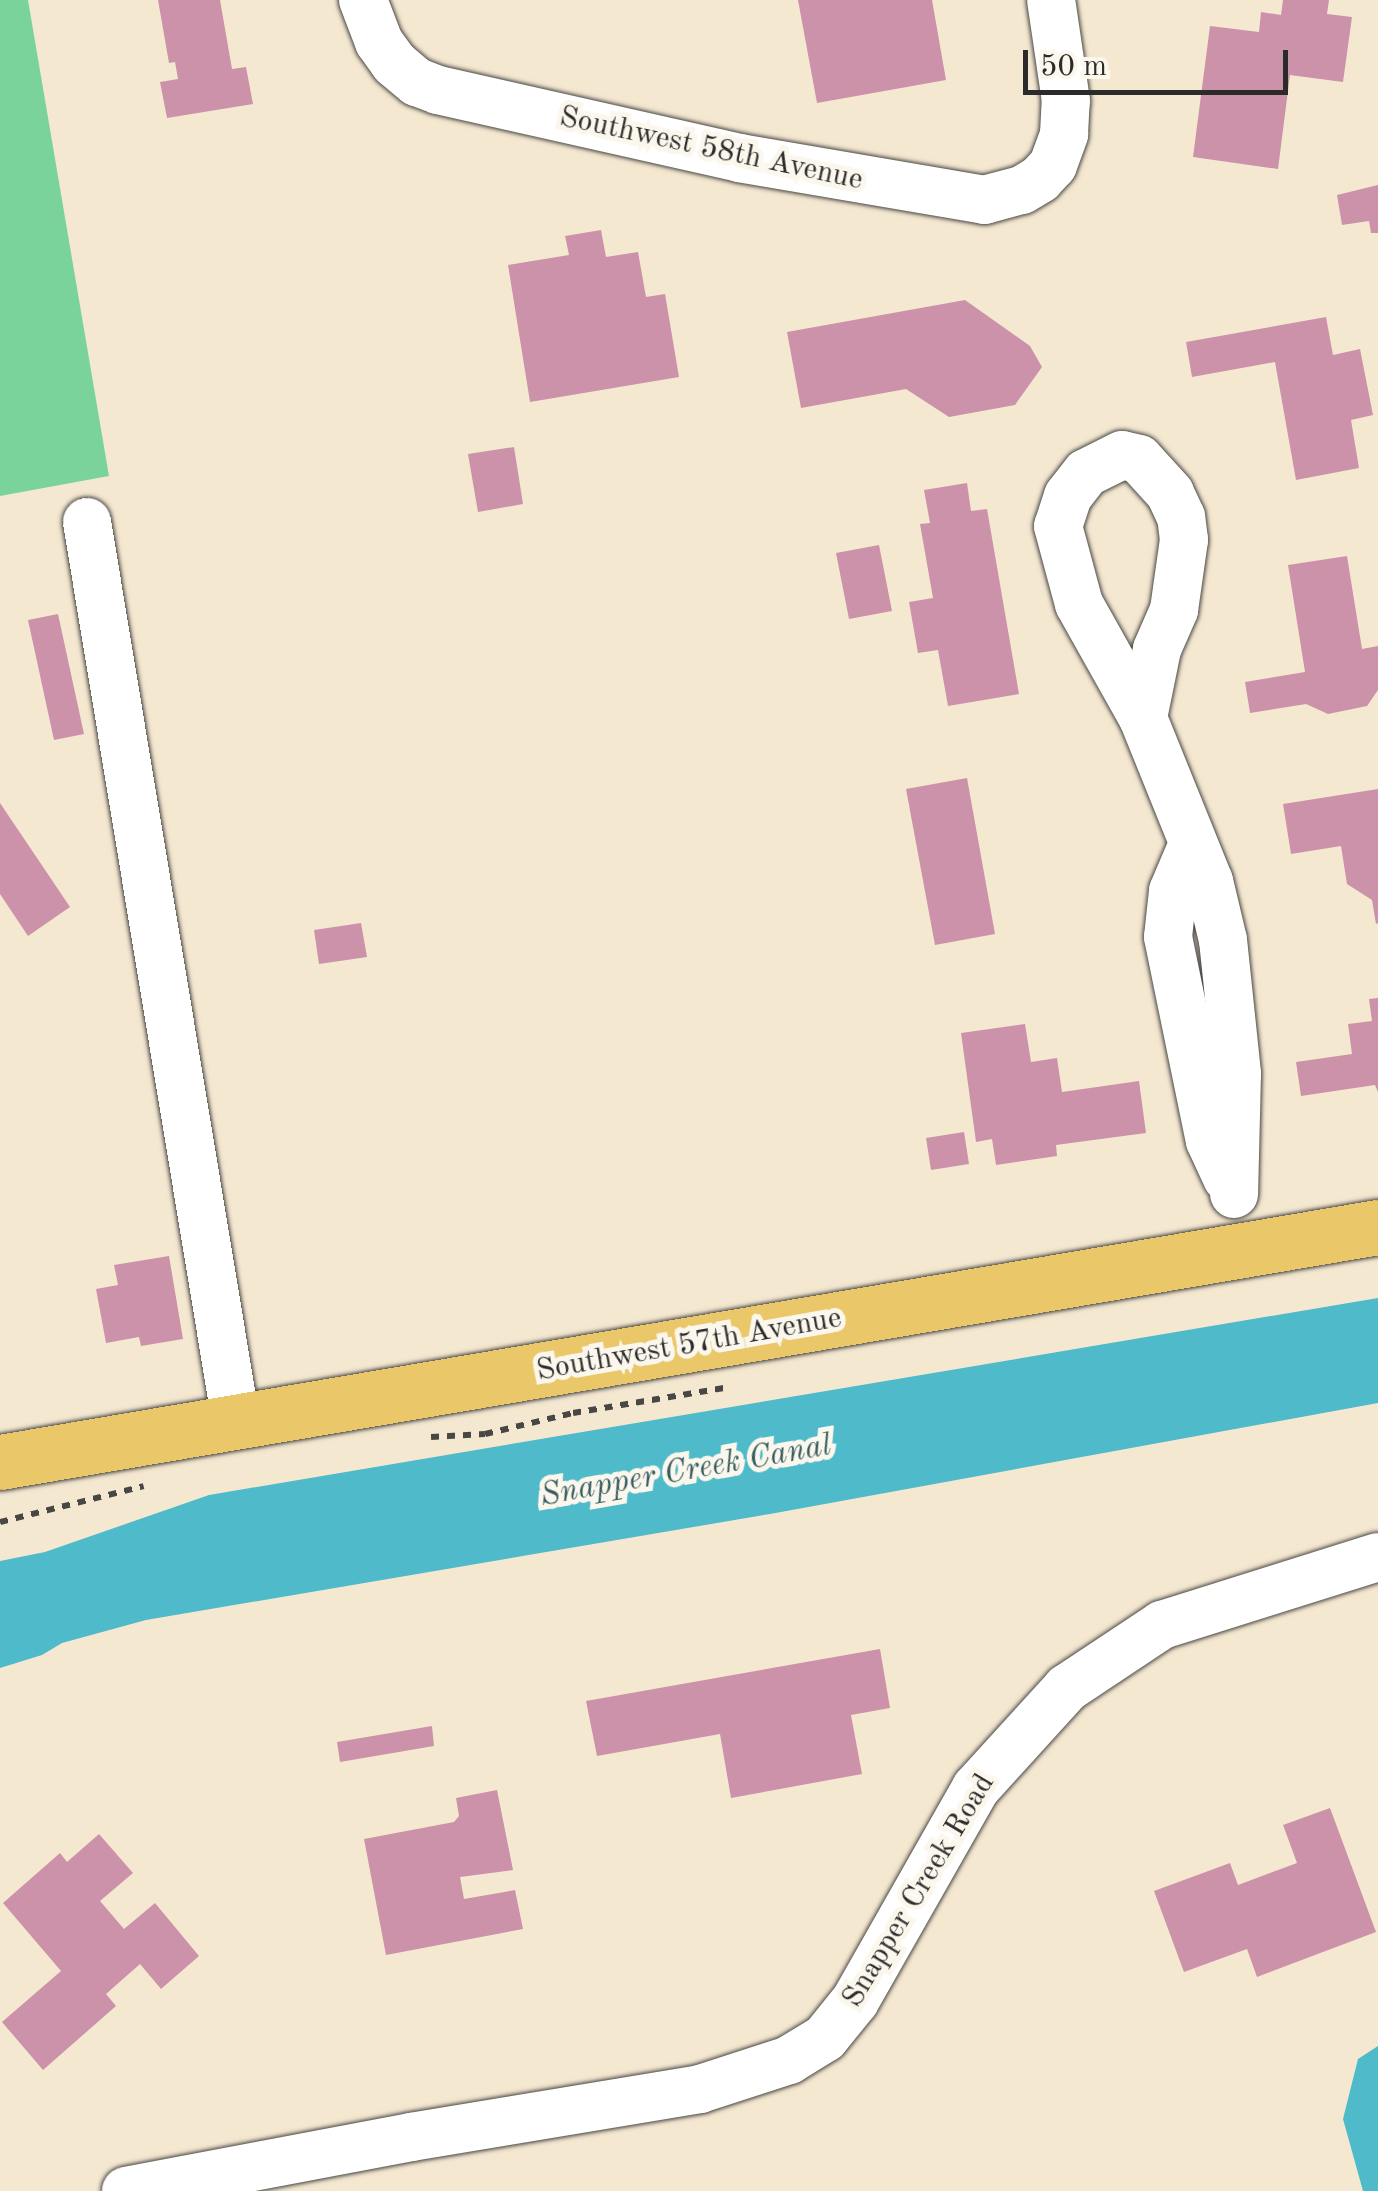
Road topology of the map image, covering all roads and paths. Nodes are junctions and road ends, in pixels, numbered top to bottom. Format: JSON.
{"nodes":[{"id":1,"x":1052,"y":0,"type":"edge"},
{"id":2,"x":371,"y":21,"type":"edge"},
{"id":3,"x":87,"y":522,"type":"dead end"},
{"id":4,"x":1143,"y":718,"type":"junction"},
{"id":5,"x":1378,"y":1227,"type":"edge"},
{"id":6,"x":1244,"y":1250,"type":"junction"},
{"id":7,"x":236,"y":1422,"type":"junction"},
{"id":8,"x":0,"y":1462,"type":"edge"},
{"id":9,"x":1378,"y":1556,"type":"edge"},
{"id":10,"x":126,"y":2191,"type":"edge"}],
"edges":[{"from":1,"to":2,"type":"street","name":"Southwest 58th Avenue"},
{"from":3,"to":7,"type":"street"},
{"from":4,"to":4,"type":"street"},
{"from":4,"to":6,"type":"street"},
{"from":5,"to":6,"type":"main road","name":"Southwest 57th Avenue"},
{"from":6,"to":7,"type":"main road","name":"Southwest 57th Avenue"},
{"from":7,"to":8,"type":"main road","name":"Southwest 57th Avenue"},
{"from":9,"to":10,"type":"street","name":"Snapper Creek Road"}]}
